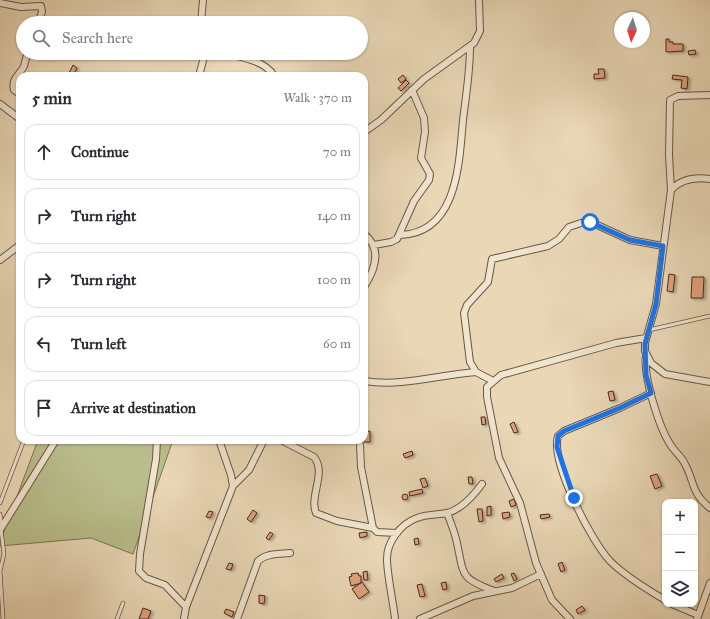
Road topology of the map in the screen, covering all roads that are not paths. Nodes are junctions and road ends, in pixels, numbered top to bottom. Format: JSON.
{"nodes":[{"id":1,"x":203,"y":0,"type":"edge"},
{"id":2,"x":479,"y":0,"type":"edge"},
{"id":3,"x":0,"y":3,"type":"edge"},
{"id":4,"x":41,"y":16,"type":"edge"},
{"id":5,"x":202,"y":16,"type":"edge"},
{"id":6,"x":470,"y":47,"type":"junction"},
{"id":7,"x":26,"y":60,"type":"edge"},
{"id":8,"x":203,"y":60,"type":"edge"},
{"id":9,"x":251,"y":60,"type":"edge"},
{"id":10,"x":19,"y":72,"type":"edge"},
{"id":11,"x":200,"y":72,"type":"edge"},
{"id":12,"x":270,"y":72,"type":"edge"},
{"id":13,"x":16,"y":76,"type":"edge"},
{"id":14,"x":412,"y":90,"type":"junction"},
{"id":15,"x":16,"y":91,"type":"edge"},
{"id":16,"x":710,"y":96,"type":"edge"},
{"id":17,"x":0,"y":104,"type":"edge"},
{"id":18,"x":16,"y":116,"type":"edge"},
{"id":19,"x":368,"y":129,"type":"edge"},
{"id":20,"x":710,"y":178,"type":"edge"},
{"id":21,"x":671,"y":190,"type":"junction"},
{"id":22,"x":400,"y":235,"type":"junction"},
{"id":23,"x":368,"y":237,"type":"edge"},
{"id":24,"x":374,"y":245,"type":"junction"},
{"id":25,"x":663,"y":246,"type":"junction"},
{"id":26,"x":16,"y":248,"type":"edge"},
{"id":27,"x":0,"y":260,"type":"edge"},
{"id":28,"x":368,"y":280,"type":"edge"},
{"id":29,"x":710,"y":316,"type":"edge"},
{"id":30,"x":649,"y":331,"type":"junction"},
{"id":31,"x":646,"y":338,"type":"junction"},
{"id":32,"x":646,"y":356,"type":"junction"},
{"id":33,"x":476,"y":372,"type":"junction"},
{"id":34,"x":368,"y":381,"type":"edge"},
{"id":35,"x":493,"y":381,"type":"junction"},
{"id":36,"x":710,"y":382,"type":"edge"},
{"id":37,"x":651,"y":393,"type":"junction"},
{"id":38,"x":22,"y":444,"type":"edge"},
{"id":39,"x":54,"y":444,"type":"edge"},
{"id":40,"x":157,"y":444,"type":"edge"},
{"id":41,"x":220,"y":444,"type":"edge"},
{"id":42,"x":262,"y":444,"type":"edge"},
{"id":43,"x":289,"y":444,"type":"edge"},
{"id":44,"x":360,"y":445,"type":"dead end"},
{"id":45,"x":482,"y":484,"type":"dead end"},
{"id":46,"x":233,"y":486,"type":"junction"},
{"id":47,"x":0,"y":502,"type":"edge"},
{"id":48,"x":710,"y":508,"type":"edge"},
{"id":49,"x":447,"y":513,"type":"junction"},
{"id":50,"x":0,"y":514,"type":"edge"},
{"id":51,"x":1,"y":528,"type":"edge"},
{"id":52,"x":373,"y":528,"type":"junction"},
{"id":53,"x":397,"y":533,"type":"junction"},
{"id":54,"x":290,"y":553,"type":"dead end"},
{"id":55,"x":541,"y":574,"type":"junction"},
{"id":56,"x":710,"y":583,"type":"edge"},
{"id":57,"x":496,"y":591,"type":"junction"},
{"id":58,"x":662,"y":598,"type":"edge"},
{"id":59,"x":123,"y":603,"type":"dead end"},
{"id":60,"x":186,"y":607,"type":"junction"},
{"id":61,"x":678,"y":607,"type":"edge"},
{"id":62,"x":434,"y":616,"type":"edge"},
{"id":63,"x":697,"y":617,"type":"edge"},
{"id":64,"x":3,"y":619,"type":"edge"},
{"id":65,"x":117,"y":619,"type":"edge"},
{"id":66,"x":184,"y":619,"type":"edge"},
{"id":67,"x":237,"y":619,"type":"edge"},
{"id":68,"x":395,"y":619,"type":"edge"},
{"id":69,"x":420,"y":619,"type":"edge"},
{"id":70,"x":570,"y":619,"type":"edge"}],
"edges":[{"from":1,"to":5,"type":"street"},
{"from":2,"to":6,"type":"street"},
{"from":3,"to":4,"type":"street"},
{"from":6,"to":14,"type":"street"},
{"from":6,"to":22,"type":"street"},
{"from":7,"to":10,"type":"street"},
{"from":8,"to":11,"type":"street"},
{"from":9,"to":12,"type":"street"},
{"from":13,"to":15,"type":"street"},
{"from":14,"to":19,"type":"street"},
{"from":14,"to":22,"type":"street"},
{"from":16,"to":21,"type":"street"},
{"from":17,"to":18,"type":"street"},
{"from":20,"to":21,"type":"street"},
{"from":21,"to":25,"type":"street"},
{"from":22,"to":24,"type":"street"},
{"from":23,"to":24,"type":"street"},
{"from":24,"to":28,"type":"street"},
{"from":25,"to":30,"type":"street"},
{"from":25,"to":33,"type":"street"},
{"from":26,"to":27,"type":"street"},
{"from":29,"to":30,"type":"lane"},
{"from":30,"to":31,"type":"street"},
{"from":31,"to":32,"type":"street"},
{"from":31,"to":35,"type":"street"},
{"from":32,"to":36,"type":"street"},
{"from":32,"to":37,"type":"street"},
{"from":33,"to":34,"type":"street"},
{"from":33,"to":35,"type":"street"},
{"from":35,"to":55,"type":"street"},
{"from":37,"to":48,"type":"street"},
{"from":37,"to":58,"type":"street"},
{"from":38,"to":47,"type":"lane"},
{"from":39,"to":51,"type":"street"},
{"from":40,"to":60,"type":"street"},
{"from":41,"to":46,"type":"street"},
{"from":42,"to":46,"type":"street"},
{"from":43,"to":52,"type":"street"},
{"from":44,"to":52,"type":"street"},
{"from":45,"to":49,"type":"street"},
{"from":46,"to":60,"type":"street"},
{"from":49,"to":53,"type":"street"},
{"from":49,"to":57,"type":"street"},
{"from":50,"to":51,"type":"lane"},
{"from":51,"to":64,"type":"lane"},
{"from":52,"to":53,"type":"street"},
{"from":53,"to":68,"type":"street"},
{"from":54,"to":67,"type":"street"},
{"from":55,"to":57,"type":"street"},
{"from":55,"to":70,"type":"street"},
{"from":56,"to":63,"type":"street"},
{"from":57,"to":62,"type":"street"},
{"from":59,"to":65,"type":"lane"},
{"from":60,"to":66,"type":"street"},
{"from":61,"to":63,"type":"street"},
{"from":62,"to":69,"type":"street"}]}
